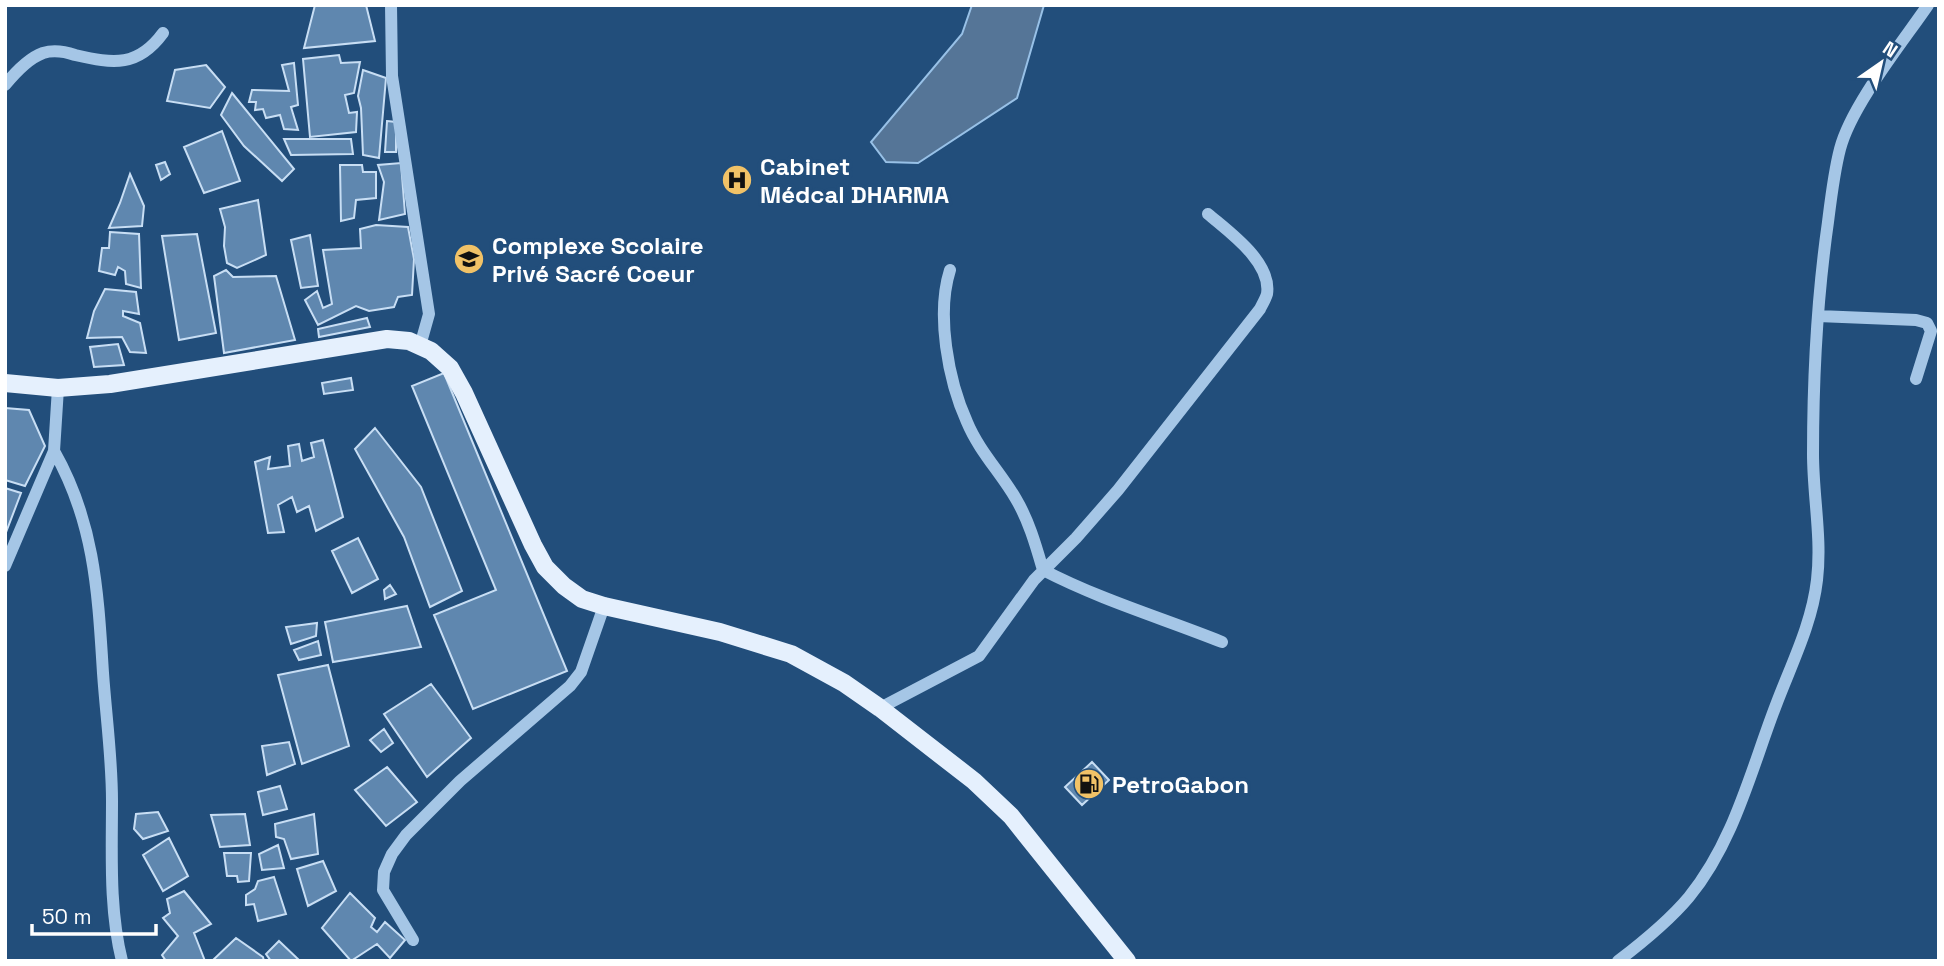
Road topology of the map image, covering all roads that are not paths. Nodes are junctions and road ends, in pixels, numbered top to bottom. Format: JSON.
{"nodes":[{"id":1,"x":391,"y":5,"type":"edge"},
{"id":2,"x":1928,"y":5,"type":"edge"},
{"id":3,"x":163,"y":33,"type":"dead end"},
{"id":4,"x":5,"y":85,"type":"edge"},
{"id":5,"x":1208,"y":214,"type":"dead end"},
{"id":6,"x":950,"y":270,"type":"dead end"},
{"id":7,"x":1818,"y":316,"type":"junction"},
{"id":8,"x":420,"y":346,"type":"junction"},
{"id":9,"x":1916,"y":379,"type":"dead end"},
{"id":10,"x":5,"y":383,"type":"edge"},
{"id":11,"x":58,"y":388,"type":"junction"},
{"id":12,"x":54,"y":452,"type":"junction"},
{"id":13,"x":5,"y":566,"type":"edge"},
{"id":14,"x":1043,"y":570,"type":"junction"},
{"id":15,"x":604,"y":606,"type":"junction"},
{"id":16,"x":1222,"y":642,"type":"dead end"},
{"id":17,"x":880,"y":708,"type":"junction"},
{"id":18,"x":412,"y":940,"type":"dead end"},
{"id":19,"x":122,"y":961,"type":"edge"},
{"id":20,"x":1127,"y":961,"type":"edge"},
{"id":21,"x":1618,"y":961,"type":"edge"}],
"edges":[{"from":1,"to":8,"type":"street"},
{"from":2,"to":7,"type":"street"},
{"from":3,"to":4,"type":"street"},
{"from":5,"to":14,"type":"street"},
{"from":6,"to":14,"type":"street"},
{"from":7,"to":9,"type":"street"},
{"from":7,"to":21,"type":"street"},
{"from":8,"to":11,"type":"main road"},
{"from":8,"to":15,"type":"main road"},
{"from":10,"to":11,"type":"main road"},
{"from":11,"to":12,"type":"street"},
{"from":12,"to":13,"type":"street"},
{"from":12,"to":19,"type":"street"},
{"from":14,"to":16,"type":"street"},
{"from":14,"to":17,"type":"street"},
{"from":15,"to":17,"type":"main road"},
{"from":15,"to":18,"type":"street"},
{"from":17,"to":20,"type":"main road"}]}
